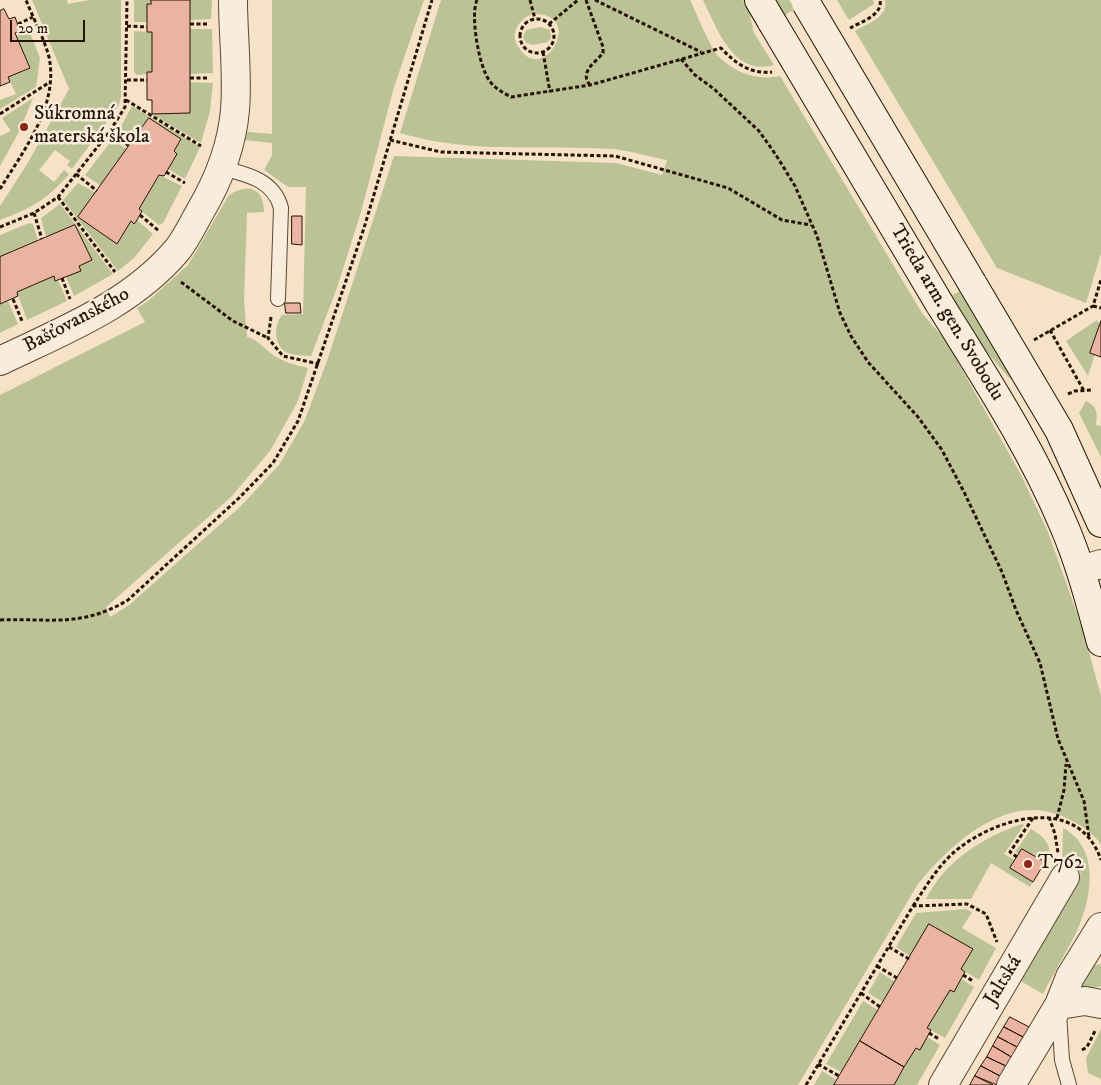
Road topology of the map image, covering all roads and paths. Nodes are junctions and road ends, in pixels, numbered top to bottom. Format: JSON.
{"nodes":[{"id":1,"x":26,"y":0,"type":"edge"},
{"id":2,"x":127,"y":0,"type":"edge"},
{"id":3,"x":233,"y":0,"type":"edge"},
{"id":4,"x":432,"y":0,"type":"edge"},
{"id":5,"x":476,"y":0,"type":"edge"},
{"id":6,"x":530,"y":0,"type":"edge"},
{"id":7,"x":578,"y":0,"type":"edge"},
{"id":8,"x":586,"y":0,"type":"edge"},
{"id":9,"x":595,"y":0,"type":"edge"},
{"id":10,"x":805,"y":1,"type":"edge"},
{"id":11,"x":766,"y":11,"type":"edge"},
{"id":12,"x":32,"y":17,"type":"junction"},
{"id":13,"x":535,"y":19,"type":"junction"},
{"id":14,"x":18,"y":24,"type":"dead end"},
{"id":15,"x":190,"y":24,"type":"dead end"},
{"id":16,"x":216,"y":24,"type":"dead end"},
{"id":17,"x":549,"y":24,"type":"junction"},
{"id":18,"x":127,"y":26,"type":"junction"},
{"id":19,"x":147,"y":26,"type":"dead end"},
{"id":20,"x":721,"y":48,"type":"dead end"},
{"id":21,"x":543,"y":52,"type":"junction"},
{"id":22,"x":702,"y":52,"type":"junction"},
{"id":23,"x":681,"y":59,"type":"junction"},
{"id":24,"x":190,"y":78,"type":"dead end"},
{"id":25,"x":213,"y":78,"type":"dead end"},
{"id":26,"x":128,"y":80,"type":"junction"},
{"id":27,"x":147,"y":80,"type":"dead end"},
{"id":28,"x":50,"y":82,"type":"junction"},
{"id":29,"x":590,"y":85,"type":"junction"},
{"id":30,"x":550,"y":92,"type":"junction"},
{"id":31,"x":126,"y":100,"type":"junction"},
{"id":32,"x":0,"y":114,"type":"edge"},
{"id":33,"x":110,"y":131,"type":"junction"},
{"id":34,"x":207,"y":139,"type":"dead end"},
{"id":35,"x":390,"y":140,"type":"junction"},
{"id":36,"x":200,"y":145,"type":"dead end"},
{"id":37,"x":129,"y":146,"type":"dead end"},
{"id":38,"x":212,"y":159,"type":"junction"},
{"id":39,"x":166,"y":172,"type":"dead end"},
{"id":40,"x":76,"y":174,"type":"junction"},
{"id":41,"x":0,"y":189,"type":"edge"},
{"id":42,"x":97,"y":191,"type":"dead end"},
{"id":43,"x":183,"y":192,"type":"dead end"},
{"id":44,"x":58,"y":197,"type":"junction"},
{"id":45,"x":34,"y":212,"type":"junction"},
{"id":46,"x":140,"y":216,"type":"dead end"},
{"id":47,"x":165,"y":224,"type":"dead end"},
{"id":48,"x":811,"y":226,"type":"junction"},
{"id":49,"x":0,"y":227,"type":"edge"},
{"id":50,"x":161,"y":232,"type":"junction"},
{"id":51,"x":42,"y":239,"type":"dead end"},
{"id":52,"x":156,"y":239,"type":"dead end"},
{"id":53,"x":159,"y":269,"type":"junction"},
{"id":54,"x":115,"y":273,"type":"dead end"},
{"id":55,"x":62,"y":278,"type":"dead end"},
{"id":56,"x":1101,"y":280,"type":"edge"},
{"id":57,"x":68,"y":294,"type":"dead end"},
{"id":58,"x":13,"y":299,"type":"dead end"},
{"id":59,"x":278,"y":299,"type":"joint"},
{"id":60,"x":1093,"y":306,"type":"junction"},
{"id":61,"x":1101,"y":308,"type":"edge"},
{"id":62,"x":24,"y":326,"type":"dead end"},
{"id":63,"x":1050,"y":330,"type":"junction"},
{"id":64,"x":268,"y":338,"type":"junction"},
{"id":65,"x":1031,"y":341,"type":"dead end"},
{"id":66,"x":0,"y":361,"type":"edge"},
{"id":67,"x":320,"y":364,"type":"junction"},
{"id":68,"x":1092,"y":390,"type":"dead end"},
{"id":69,"x":1084,"y":391,"type":"junction"},
{"id":70,"x":1062,"y":397,"type":"dead end"},
{"id":71,"x":1091,"y":478,"type":"edge"},
{"id":72,"x":1101,"y":523,"type":"edge"},
{"id":73,"x":1091,"y":567,"type":"edge"},
{"id":74,"x":0,"y":620,"type":"edge"},
{"id":75,"x":1101,"y":642,"type":"edge"},
{"id":76,"x":1066,"y":763,"type":"junction"},
{"id":77,"x":1033,"y":817,"type":"junction"},
{"id":78,"x":1057,"y":818,"type":"junction"},
{"id":79,"x":1089,"y":837,"type":"junction"},
{"id":80,"x":1017,"y":856,"type":"dead end"},
{"id":81,"x":1101,"y":860,"type":"edge"},
{"id":82,"x":1065,"y":877,"type":"dead end"},
{"id":83,"x":913,"y":906,"type":"junction"},
{"id":84,"x":1101,"y":928,"type":"edge"},
{"id":85,"x":997,"y":945,"type":"dead end"},
{"id":86,"x":889,"y":947,"type":"junction"},
{"id":87,"x":1090,"y":957,"type":"edge"},
{"id":88,"x":909,"y":959,"type":"dead end"},
{"id":89,"x":877,"y":966,"type":"junction"},
{"id":90,"x":897,"y":978,"type":"dead end"},
{"id":91,"x":861,"y":993,"type":"junction"},
{"id":92,"x":1086,"y":1002,"type":"edge"},
{"id":93,"x":880,"y":1007,"type":"dead end"},
{"id":94,"x":818,"y":1064,"type":"junction"},
{"id":95,"x":839,"y":1076,"type":"dead end"},
{"id":96,"x":806,"y":1085,"type":"edge"},
{"id":97,"x":943,"y":1085,"type":"edge"},
{"id":98,"x":1011,"y":1085,"type":"edge"},
{"id":99,"x":1069,"y":1085,"type":"edge"}],
"edges":[{"from":1,"to":12,"type":"path"},
{"from":2,"to":18,"type":"path"},
{"from":3,"to":38,"type":"street","name":"Bašťovanského"},
{"from":4,"to":35,"type":"path"},
{"from":5,"to":30,"type":"path"},
{"from":6,"to":13,"type":"path"},
{"from":7,"to":17,"type":"path"},
{"from":8,"to":29,"type":"path"},
{"from":9,"to":22,"type":"path"},
{"from":10,"to":71,"type":"street","name":"Trieda arm. gen. Svobodu","bridge":true},
{"from":11,"to":73,"type":"street","name":"Trieda arm. gen. Svobodu","bridge":true},
{"from":12,"to":14,"type":"path"},
{"from":12,"to":28,"type":"path"},
{"from":13,"to":17,"type":"path"},
{"from":13,"to":21,"type":"path"},
{"from":15,"to":16,"type":"path"},
{"from":17,"to":21,"type":"path"},
{"from":18,"to":19,"type":"path"},
{"from":18,"to":26,"type":"path"},
{"from":20,"to":22,"type":"path"},
{"from":21,"to":30,"type":"path"},
{"from":22,"to":23,"type":"path"},
{"from":23,"to":29,"type":"path"},
{"from":23,"to":48,"type":"path"},
{"from":24,"to":25,"type":"path"},
{"from":26,"to":27,"type":"path"},
{"from":26,"to":31,"type":"path"},
{"from":28,"to":32,"type":"path"},
{"from":28,"to":41,"type":"path"},
{"from":29,"to":30,"type":"path"},
{"from":31,"to":33,"type":"path"},
{"from":31,"to":36,"type":"path"},
{"from":33,"to":37,"type":"path"},
{"from":33,"to":40,"type":"path"},
{"from":34,"to":38,"type":"path"},
{"from":35,"to":48,"type":"path"},
{"from":35,"to":67,"type":"path"},
{"from":38,"to":53,"type":"street","name":"Bašťovanského"},
{"from":38,"to":59,"type":"lane"},
{"from":39,"to":43,"type":"path"},
{"from":40,"to":42,"type":"path"},
{"from":40,"to":44,"type":"path"},
{"from":44,"to":45,"type":"path"},
{"from":44,"to":54,"type":"path"},
{"from":45,"to":49,"type":"path"},
{"from":45,"to":51,"type":"path"},
{"from":46,"to":50,"type":"path"},
{"from":47,"to":50,"type":"path"},
{"from":48,"to":76,"type":"path"},
{"from":50,"to":52,"type":"path"},
{"from":53,"to":64,"type":"path"},
{"from":53,"to":66,"type":"street","name":"Bašťovanského"},
{"from":55,"to":57,"type":"path"},
{"from":56,"to":60,"type":"path"},
{"from":58,"to":62,"type":"path"},
{"from":59,"to":64,"type":"path"},
{"from":60,"to":61,"type":"path"},
{"from":60,"to":63,"type":"path"},
{"from":63,"to":65,"type":"path"},
{"from":63,"to":69,"type":"path"},
{"from":64,"to":67,"type":"path"},
{"from":67,"to":74,"type":"path"},
{"from":68,"to":69,"type":"path"},
{"from":69,"to":70,"type":"path"},
{"from":71,"to":72,"type":"street","name":"Trieda arm. gen. Svobodu"},
{"from":73,"to":75,"type":"street","name":"Trieda arm. gen. Svobodu"},
{"from":76,"to":78,"type":"path"},
{"from":76,"to":79,"type":"path"},
{"from":77,"to":78,"type":"path"},
{"from":77,"to":80,"type":"path"},
{"from":77,"to":83,"type":"path"},
{"from":78,"to":79,"type":"path"},
{"from":79,"to":81,"type":"path"},
{"from":82,"to":97,"type":"street","name":"Jaltská"},
{"from":83,"to":85,"type":"path"},
{"from":83,"to":86,"type":"path"},
{"from":84,"to":87,"type":"street"},
{"from":86,"to":88,"type":"path"},
{"from":86,"to":89,"type":"path"},
{"from":87,"to":92,"type":"street"},
{"from":89,"to":90,"type":"path"},
{"from":89,"to":91,"type":"path"},
{"from":91,"to":93,"type":"path"},
{"from":91,"to":94,"type":"path"},
{"from":92,"to":98,"type":"street"},
{"from":92,"to":99,"type":"lane"},
{"from":94,"to":95,"type":"path"},
{"from":94,"to":96,"type":"path"}]}
